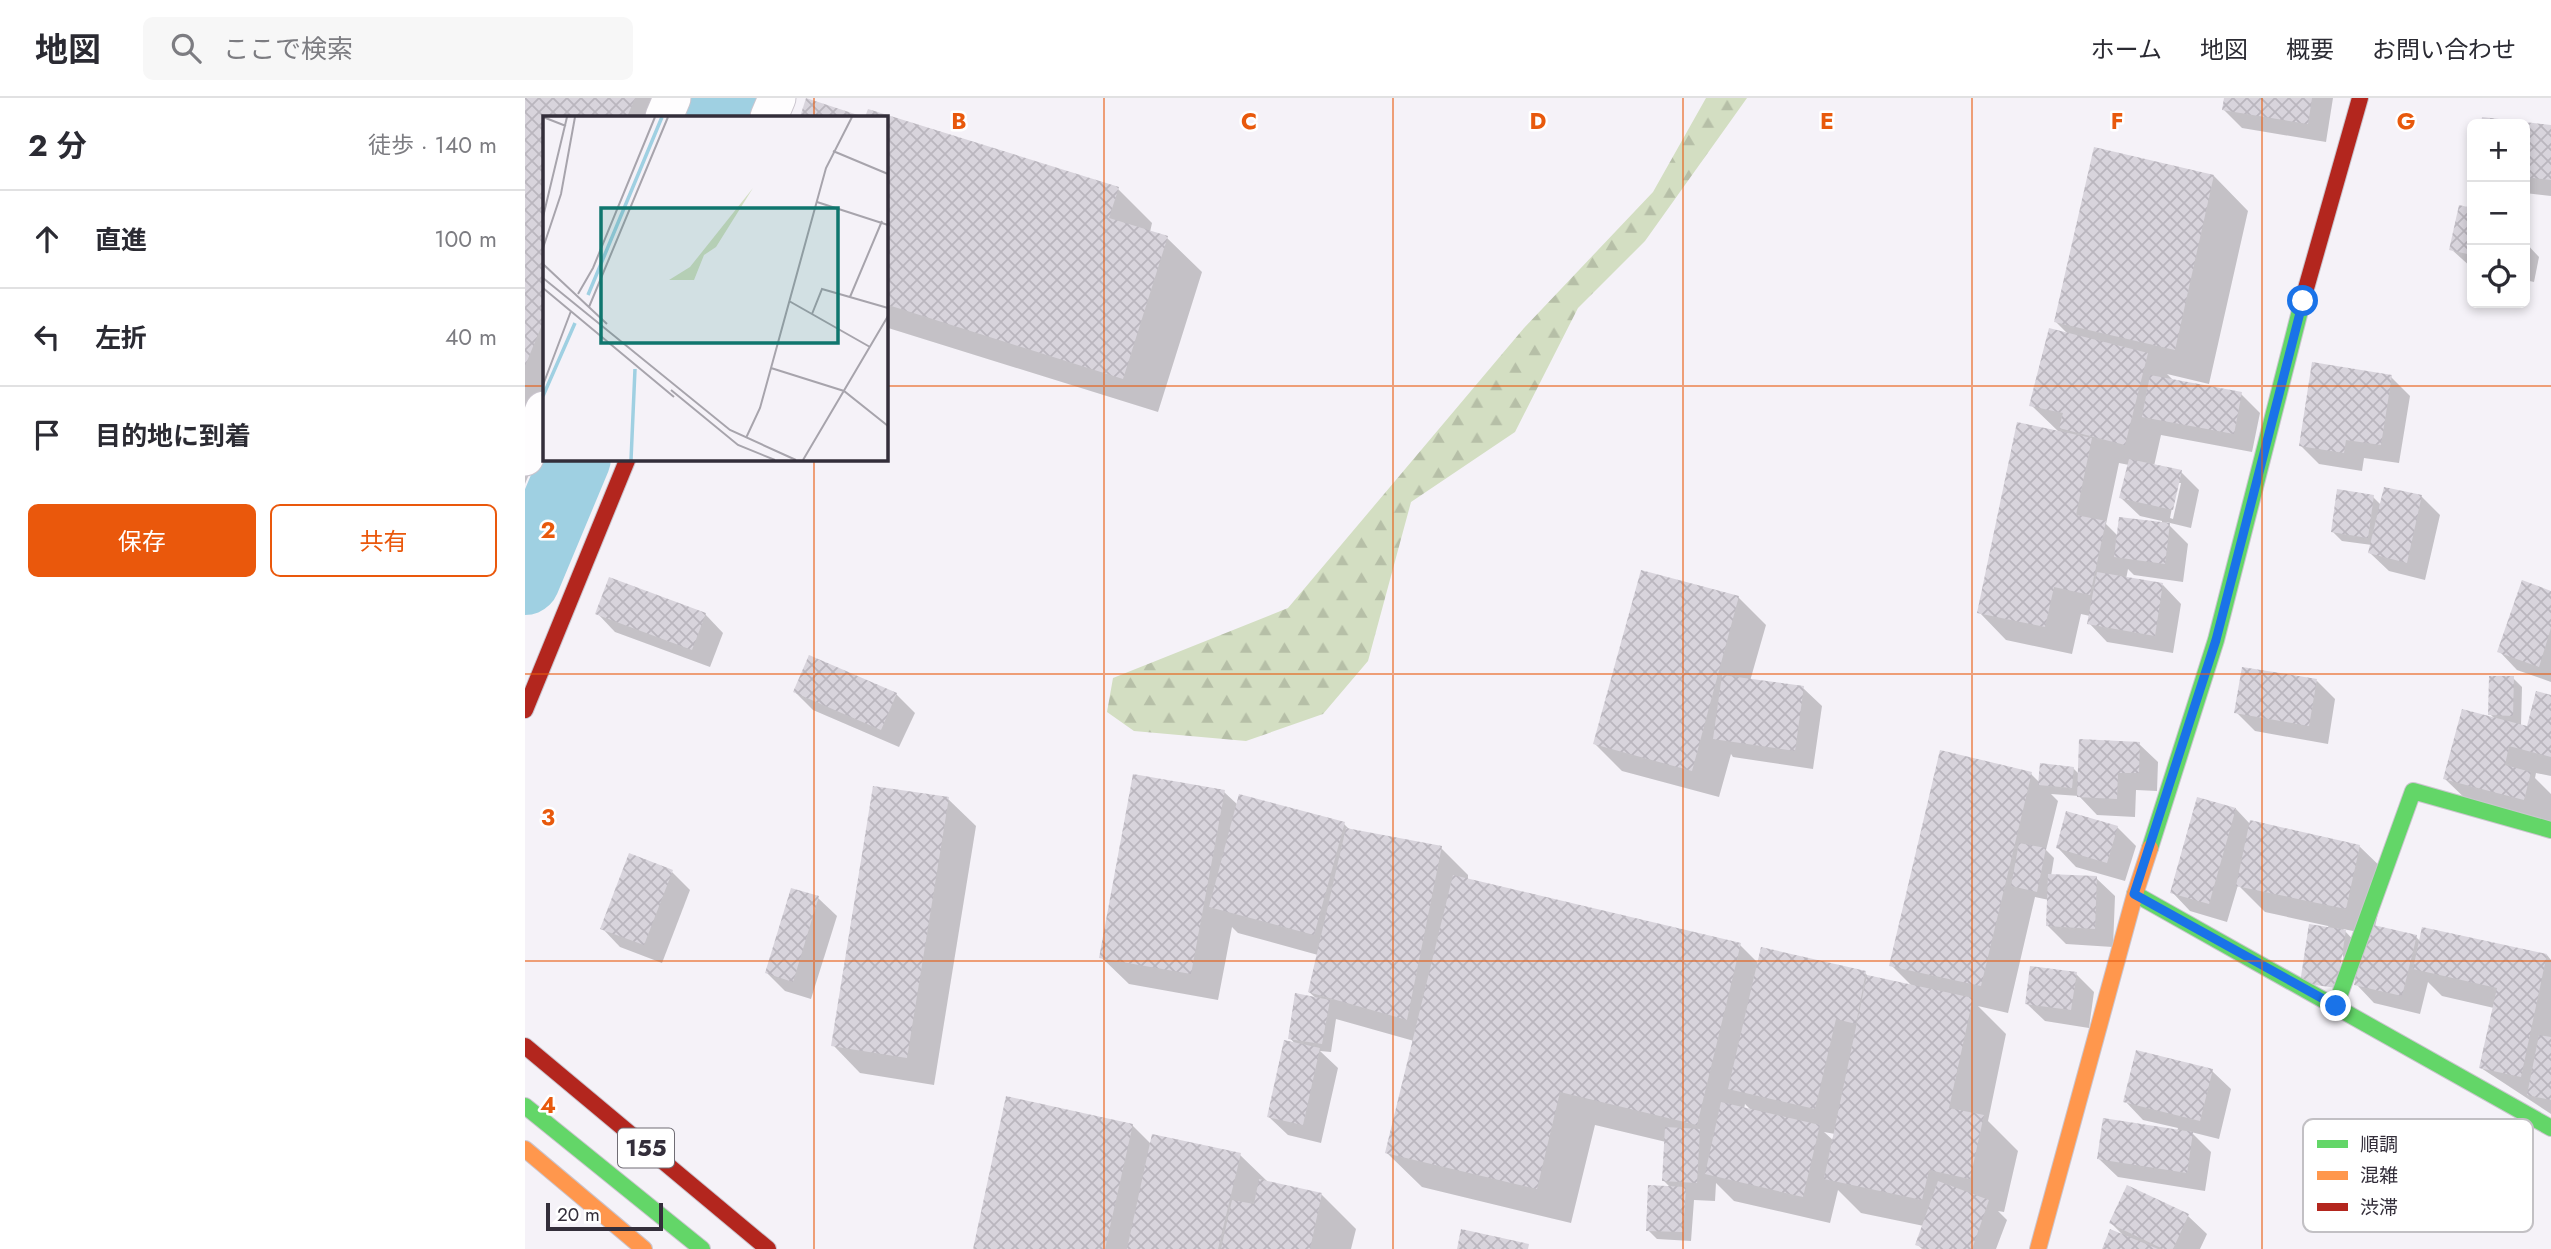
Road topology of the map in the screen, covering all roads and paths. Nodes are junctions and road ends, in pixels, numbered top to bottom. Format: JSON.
{"nodes":[{"id":1,"x":672,"y":98,"type":"edge"},
{"id":2,"x":777,"y":98,"type":"edge"},
{"id":3,"x":2360,"y":98,"type":"edge"},
{"id":4,"x":664,"y":116,"type":"edge"},
{"id":5,"x":769,"y":116,"type":"edge"},
{"id":6,"x":543,"y":412,"type":"edge"},
{"id":7,"x":525,"y":457,"type":"edge"},
{"id":8,"x":627,"y":460,"type":"edge"},
{"id":9,"x":525,"y":710,"type":"edge"},
{"id":10,"x":2551,"y":830,"type":"edge"},
{"id":11,"x":2134,"y":894,"type":"junction"},
{"id":12,"x":2336,"y":1006,"type":"junction"},
{"id":13,"x":525,"y":1046,"type":"edge"},
{"id":14,"x":525,"y":1106,"type":"edge"},
{"id":15,"x":2551,"y":1128,"type":"edge"},
{"id":16,"x":525,"y":1149,"type":"edge"},
{"id":17,"x":644,"y":1249,"type":"edge"},
{"id":18,"x":702,"y":1249,"type":"edge"},
{"id":19,"x":768,"y":1249,"type":"edge"},
{"id":20,"x":2038,"y":1249,"type":"edge"}],
"edges":[{"from":1,"to":4,"type":"street"},
{"from":2,"to":5,"type":"street"},
{"from":3,"to":11,"type":"main road"},
{"from":6,"to":7,"type":"street"},
{"from":8,"to":9,"type":"main road"},
{"from":10,"to":12,"type":"main road"},
{"from":11,"to":12,"type":"main road"},
{"from":11,"to":20,"type":"main road"},
{"from":12,"to":15,"type":"main road"},
{"from":13,"to":19,"type":"main road","number":"155"},
{"from":14,"to":18,"type":"main road","number":"155"},
{"from":16,"to":17,"type":"main road"}]}
